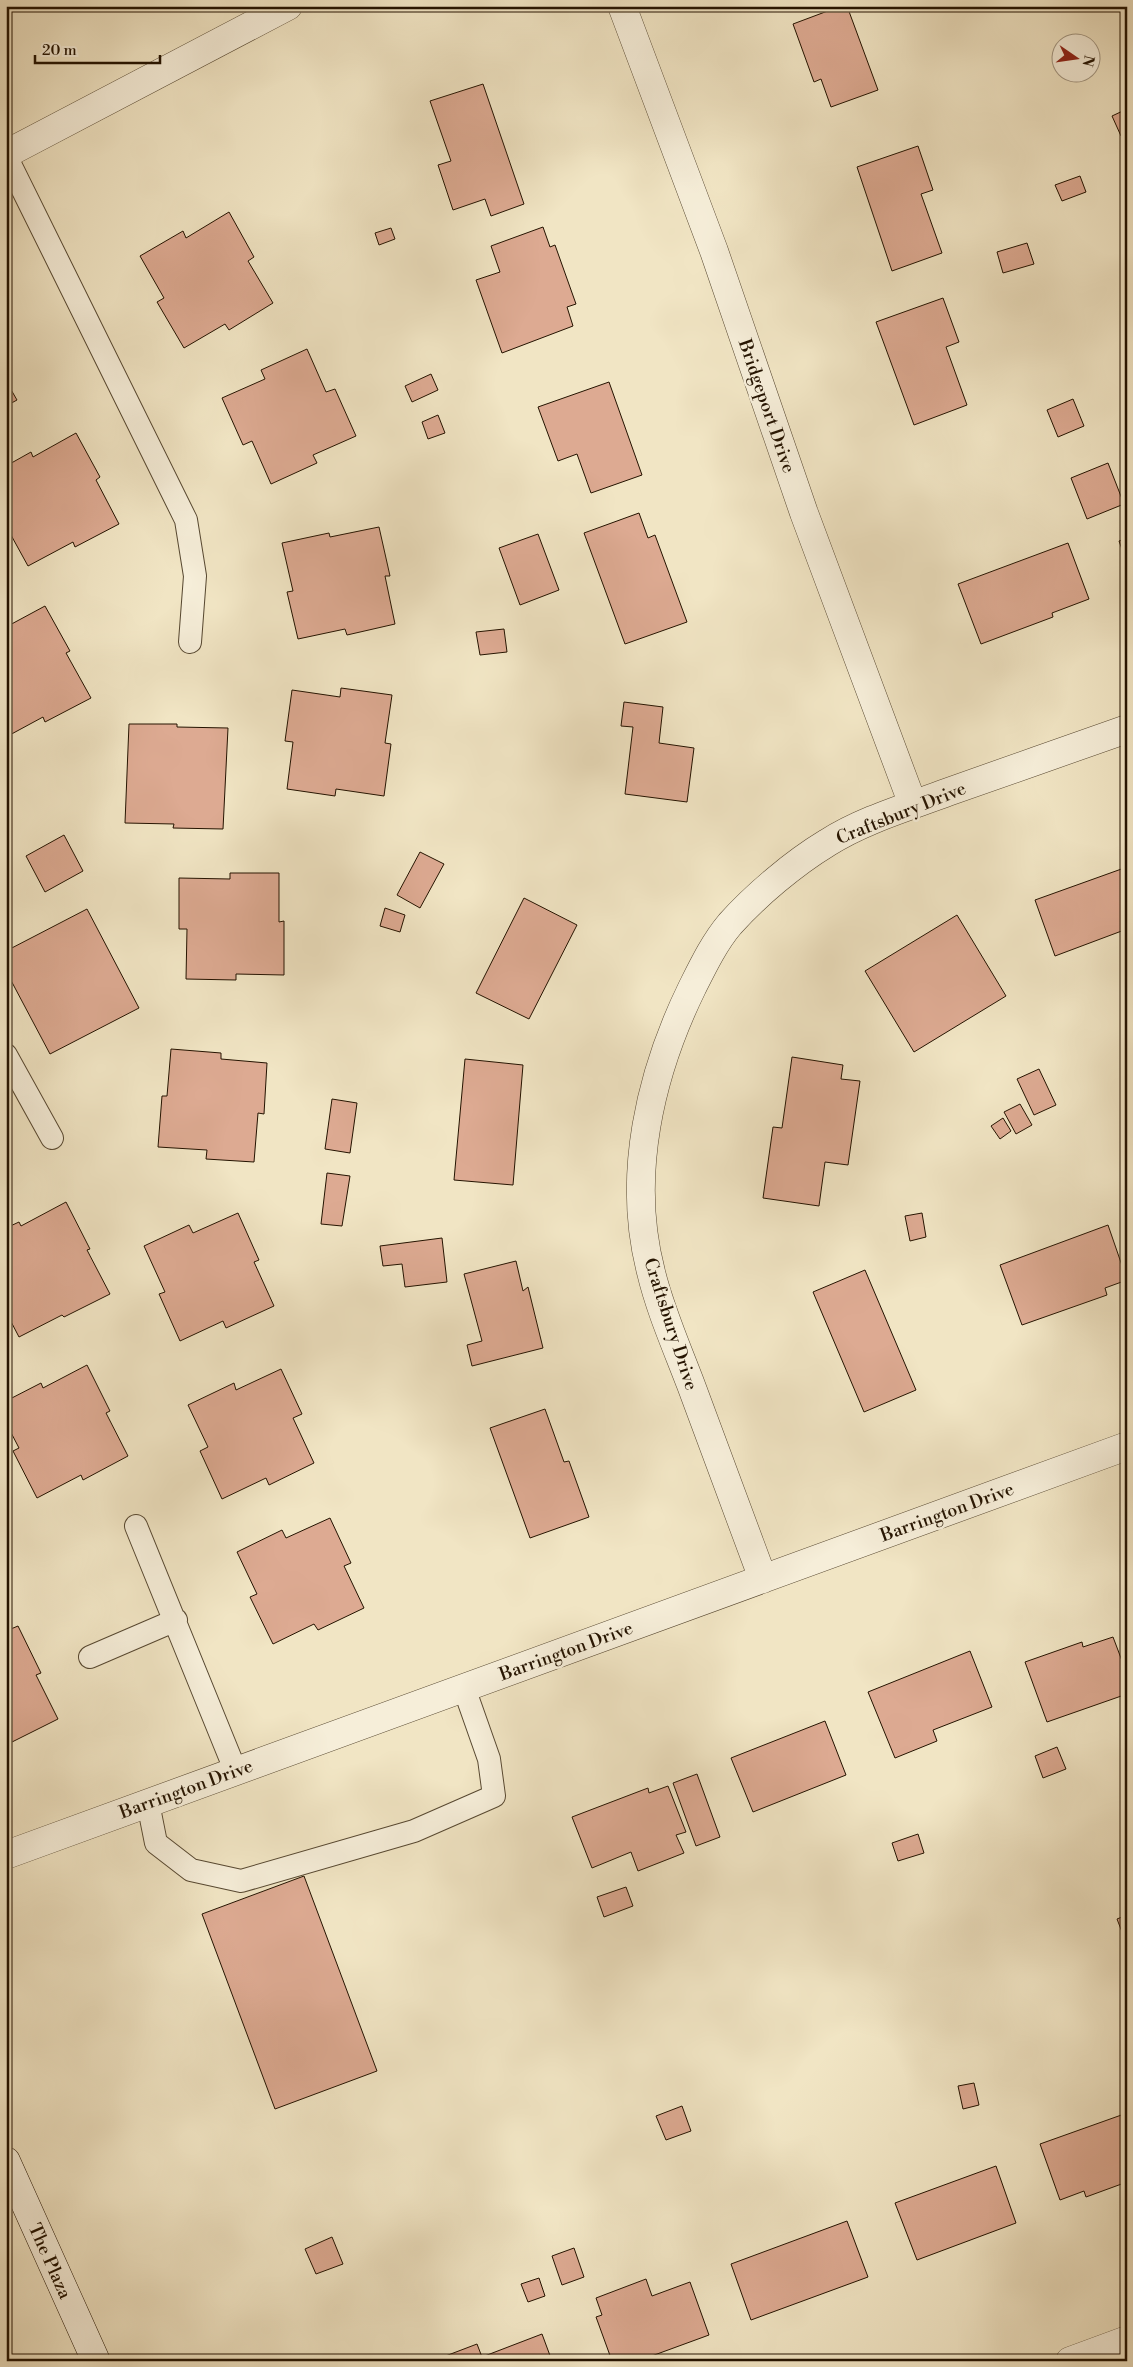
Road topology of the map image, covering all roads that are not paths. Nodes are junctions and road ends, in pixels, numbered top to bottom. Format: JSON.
{"nodes":[{"id":1,"x":288,"y":6,"type":"edge"},
{"id":2,"x":622,"y":6,"type":"edge"},
{"id":3,"x":6,"y":155,"type":"edge"},
{"id":4,"x":190,"y":642,"type":"dead end"},
{"id":5,"x":1127,"y":729,"type":"edge"},
{"id":6,"x":913,"y":805,"type":"junction"},
{"id":7,"x":6,"y":1055,"type":"edge"},
{"id":8,"x":52,"y":1138,"type":"dead end"},
{"id":9,"x":1127,"y":1446,"type":"edge"},
{"id":10,"x":136,"y":1526,"type":"dead end"},
{"id":11,"x":763,"y":1579,"type":"junction"},
{"id":12,"x":176,"y":1620,"type":"junction"},
{"id":13,"x":90,"y":1658,"type":"dead end"},
{"id":14,"x":464,"y":1688,"type":"junction"},
{"id":15,"x":236,"y":1772,"type":"junction"},
{"id":16,"x":148,"y":1803,"type":"junction"},
{"id":17,"x":6,"y":1855,"type":"edge"},
{"id":18,"x":6,"y":2161,"type":"edge"},
{"id":19,"x":1127,"y":2340,"type":"edge"},
{"id":20,"x":96,"y":2361,"type":"edge"},
{"id":21,"x":1070,"y":2361,"type":"edge"}],
"edges":[{"from":1,"to":3,"type":"street"},
{"from":2,"to":6,"type":"street","name":"Bridgeport Drive"},
{"from":3,"to":4,"type":"lane"},
{"from":5,"to":6,"type":"street","name":"Craftsbury Drive"},
{"from":6,"to":11,"type":"street","name":"Craftsbury Drive"},
{"from":7,"to":8,"type":"lane"},
{"from":9,"to":11,"type":"street","name":"Barrington Drive"},
{"from":10,"to":12,"type":"lane"},
{"from":11,"to":14,"type":"street","name":"Barrington Drive"},
{"from":12,"to":13,"type":"lane"},
{"from":12,"to":15,"type":"lane"},
{"from":14,"to":15,"type":"street","name":"Barrington Drive"},
{"from":14,"to":16,"type":"lane"},
{"from":15,"to":16,"type":"street","name":"Barrington Drive"},
{"from":16,"to":17,"type":"street","name":"Barrington Drive"},
{"from":18,"to":20,"type":"street","name":"The Plaza"},
{"from":19,"to":21,"type":"street"}]}
